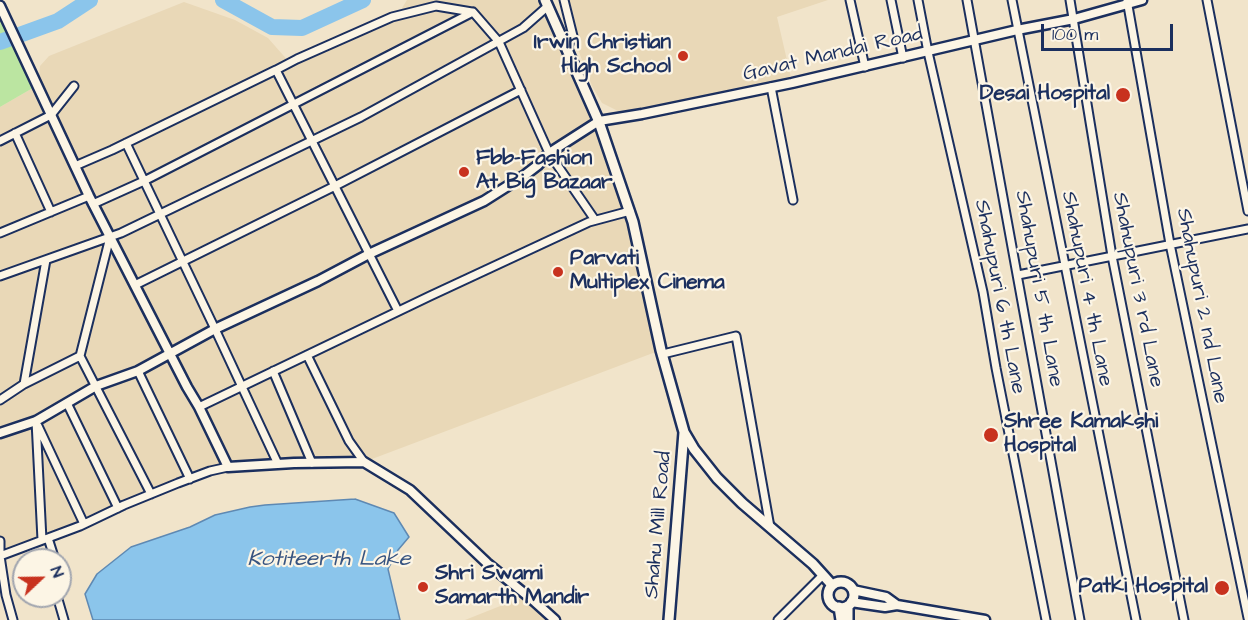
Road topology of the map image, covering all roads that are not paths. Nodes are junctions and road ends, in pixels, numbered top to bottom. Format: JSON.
{"nodes":[{"id":1,"x":564,"y":0,"type":"edge"},
{"id":2,"x":850,"y":0,"type":"edge"},
{"id":3,"x":891,"y":0,"type":"edge"},
{"id":4,"x":918,"y":0,"type":"edge"},
{"id":5,"x":968,"y":0,"type":"edge"},
{"id":6,"x":1011,"y":0,"type":"edge"},
{"id":7,"x":1070,"y":0,"type":"edge"},
{"id":8,"x":1142,"y":0,"type":"edge"},
{"id":9,"x":1207,"y":0,"type":"edge"},
{"id":10,"x":1128,"y":2,"type":"edge"},
{"id":11,"x":547,"y":3,"type":"edge"},
{"id":12,"x":0,"y":6,"type":"edge"},
{"id":13,"x":473,"y":12,"type":"junction"},
{"id":14,"x":1074,"y":19,"type":"junction"},
{"id":15,"x":1017,"y":30,"type":"junction"},
{"id":16,"x":976,"y":40,"type":"junction"},
{"id":17,"x":499,"y":42,"type":"junction"},
{"id":18,"x":567,"y":48,"type":"junction"},
{"id":19,"x":928,"y":52,"type":"junction"},
{"id":20,"x":903,"y":57,"type":"junction"},
{"id":21,"x":864,"y":67,"type":"junction"},
{"id":22,"x":276,"y":70,"type":"junction"},
{"id":23,"x":74,"y":86,"type":"dead end"},
{"id":24,"x":771,"y":87,"type":"junction"},
{"id":25,"x":521,"y":90,"type":"junction"},
{"id":26,"x":293,"y":104,"type":"junction"},
{"id":27,"x":51,"y":115,"type":"junction"},
{"id":28,"x":599,"y":121,"type":"junction"},
{"id":29,"x":15,"y":133,"type":"junction"},
{"id":30,"x":312,"y":140,"type":"junction"},
{"id":31,"x":0,"y":141,"type":"edge"},
{"id":32,"x":126,"y":143,"type":"junction"},
{"id":33,"x":549,"y":153,"type":"junction"},
{"id":34,"x":75,"y":166,"type":"junction"},
{"id":35,"x":144,"y":180,"type":"junction"},
{"id":36,"x":335,"y":186,"type":"junction"},
{"id":37,"x":91,"y":200,"type":"junction"},
{"id":38,"x":793,"y":200,"type":"dead end"},
{"id":39,"x":630,"y":211,"type":"junction"},
{"id":40,"x":1248,"y":211,"type":"edge"},
{"id":41,"x":51,"y":212,"type":"junction"},
{"id":42,"x":160,"y":214,"type":"junction"},
{"id":43,"x":595,"y":220,"type":"junction"},
{"id":44,"x":1248,"y":229,"type":"edge"},
{"id":45,"x":0,"y":233,"type":"edge"},
{"id":46,"x":110,"y":237,"type":"junction"},
{"id":47,"x":1170,"y":244,"type":"junction"},
{"id":48,"x":369,"y":254,"type":"junction"},
{"id":49,"x":1112,"y":256,"type":"junction"},
{"id":50,"x":46,"y":260,"type":"junction"},
{"id":51,"x":183,"y":262,"type":"junction"},
{"id":52,"x":1064,"y":266,"type":"junction"},
{"id":53,"x":1018,"y":275,"type":"junction"},
{"id":54,"x":0,"y":276,"type":"edge"},
{"id":55,"x":135,"y":285,"type":"junction"},
{"id":56,"x":398,"y":311,"type":"junction"},
{"id":57,"x":215,"y":329,"type":"junction"},
{"id":58,"x":170,"y":354,"type":"junction"},
{"id":59,"x":307,"y":354,"type":"junction"},
{"id":60,"x":663,"y":354,"type":"junction"},
{"id":61,"x":80,"y":356,"type":"junction"},
{"id":62,"x":273,"y":370,"type":"junction"},
{"id":63,"x":138,"y":371,"type":"junction"},
{"id":64,"x":24,"y":384,"type":"junction"},
{"id":65,"x":96,"y":386,"type":"junction"},
{"id":66,"x":242,"y":386,"type":"junction"},
{"id":67,"x":0,"y":400,"type":"edge"},
{"id":68,"x":67,"y":403,"type":"junction"},
{"id":69,"x":199,"y":407,"type":"junction"},
{"id":70,"x":36,"y":421,"type":"junction"},
{"id":71,"x":684,"y":432,"type":"junction"},
{"id":72,"x":0,"y":434,"type":"edge"},
{"id":73,"x":364,"y":462,"type":"junction"},
{"id":74,"x":312,"y":463,"type":"junction"},
{"id":75,"x":278,"y":464,"type":"junction"},
{"id":76,"x":228,"y":467,"type":"junction"},
{"id":77,"x":190,"y":479,"type":"junction"},
{"id":78,"x":151,"y":494,"type":"junction"},
{"id":79,"x":118,"y":508,"type":"junction"},
{"id":80,"x":84,"y":524,"type":"junction"},
{"id":81,"x":770,"y":527,"type":"junction"},
{"id":82,"x":45,"y":539,"type":"junction"},
{"id":83,"x":0,"y":541,"type":"edge"},
{"id":84,"x":49,"y":548,"type":"edge"},
{"id":85,"x":0,"y":556,"type":"edge"},
{"id":86,"x":822,"y":576,"type":"junction"},
{"id":87,"x":832,"y":585,"type":"junction"},
{"id":88,"x":853,"y":591,"type":"junction"},
{"id":89,"x":4,"y":600,"type":"edge"},
{"id":90,"x":897,"y":604,"type":"junction"},
{"id":91,"x":846,"y":605,"type":"junction"},
{"id":92,"x":1248,"y":618,"type":"edge"},
{"id":93,"x":13,"y":620,"type":"edge"},
{"id":94,"x":555,"y":620,"type":"edge"},
{"id":95,"x":669,"y":620,"type":"edge"},
{"id":96,"x":778,"y":620,"type":"edge"},
{"id":97,"x":841,"y":620,"type":"edge"},
{"id":98,"x":848,"y":620,"type":"edge"},
{"id":99,"x":985,"y":620,"type":"edge"},
{"id":100,"x":1046,"y":620,"type":"edge"},
{"id":101,"x":1080,"y":620,"type":"edge"},
{"id":102,"x":1136,"y":620,"type":"edge"},
{"id":103,"x":1184,"y":620,"type":"edge"}],
"edges":[{"from":1,"to":18,"type":"street"},
{"from":2,"to":21,"type":"street"},
{"from":3,"to":20,"type":"street"},
{"from":4,"to":19,"type":"street","name":"Shahupuri 6 th Lane"},
{"from":5,"to":16,"type":"street","name":"Shahupuri 5 th Lane"},
{"from":6,"to":15,"type":"street","name":"Shahupuri 4 th Lane"},
{"from":7,"to":14,"type":"street","name":"Shahupuri 3 rd Lane"},
{"from":8,"to":10,"type":"street"},
{"from":9,"to":40,"type":"street"},
{"from":10,"to":14,"type":"street","name":"Gavat Mandai Road"},
{"from":10,"to":47,"type":"street","name":"Shahupuri 2 nd Lane"},
{"from":11,"to":17,"type":"street"},
{"from":11,"to":18,"type":"main road"},
{"from":12,"to":27,"type":"street"},
{"from":13,"to":17,"type":"street"},
{"from":13,"to":22,"type":"street"},
{"from":13,"to":26,"type":"street"},
{"from":14,"to":15,"type":"street","name":"Gavat Mandai Road"},
{"from":14,"to":49,"type":"street","name":"Shahupuri 3 rd Lane"},
{"from":15,"to":16,"type":"street","name":"Gavat Mandai Road"},
{"from":15,"to":52,"type":"street","name":"Shahupuri 4 th Lane"},
{"from":16,"to":19,"type":"street","name":"Gavat Mandai Road"},
{"from":16,"to":53,"type":"street","name":"Shahupuri 5 th Lane"},
{"from":17,"to":25,"type":"street"},
{"from":17,"to":30,"type":"street"},
{"from":18,"to":28,"type":"main road"},
{"from":19,"to":20,"type":"street","name":"Gavat Mandai Road"},
{"from":19,"to":100,"type":"street","name":"Shahupuri 6 th Lane"},
{"from":20,"to":21,"type":"street","name":"Gavat Mandai Road"},
{"from":21,"to":24,"type":"street","name":"Gavat Mandai Road"},
{"from":22,"to":26,"type":"street"},
{"from":22,"to":32,"type":"street"},
{"from":23,"to":27,"type":"street"},
{"from":24,"to":28,"type":"street","name":"Gavat Mandai Road"},
{"from":24,"to":38,"type":"street"},
{"from":25,"to":33,"type":"street"},
{"from":25,"to":36,"type":"street"},
{"from":26,"to":30,"type":"street"},
{"from":26,"to":35,"type":"street"},
{"from":27,"to":29,"type":"street"},
{"from":27,"to":34,"type":"street"},
{"from":28,"to":33,"type":"street"},
{"from":28,"to":39,"type":"main road"},
{"from":29,"to":31,"type":"street"},
{"from":29,"to":41,"type":"street"},
{"from":30,"to":36,"type":"street"},
{"from":30,"to":42,"type":"street"},
{"from":32,"to":34,"type":"street"},
{"from":32,"to":35,"type":"street"},
{"from":33,"to":43,"type":"street"},
{"from":33,"to":48,"type":"street"},
{"from":34,"to":37,"type":"street"},
{"from":35,"to":37,"type":"street"},
{"from":35,"to":42,"type":"street"},
{"from":36,"to":48,"type":"street"},
{"from":36,"to":51,"type":"street"},
{"from":37,"to":41,"type":"street"},
{"from":37,"to":46,"type":"street"},
{"from":39,"to":43,"type":"street"},
{"from":39,"to":60,"type":"main road"},
{"from":41,"to":45,"type":"street"},
{"from":42,"to":46,"type":"street"},
{"from":42,"to":51,"type":"street"},
{"from":43,"to":56,"type":"street"},
{"from":44,"to":47,"type":"street"},
{"from":46,"to":50,"type":"street"},
{"from":46,"to":55,"type":"street"},
{"from":46,"to":61,"type":"street"},
{"from":47,"to":49,"type":"street"},
{"from":47,"to":92,"type":"street","name":"Shahupuri 2 nd Lane"},
{"from":48,"to":56,"type":"street"},
{"from":48,"to":57,"type":"street"},
{"from":49,"to":52,"type":"street"},
{"from":49,"to":103,"type":"street","name":"Shahupuri 3 rd Lane"},
{"from":50,"to":54,"type":"street"},
{"from":50,"to":64,"type":"street"},
{"from":51,"to":55,"type":"street"},
{"from":51,"to":57,"type":"street"},
{"from":52,"to":53,"type":"street"},
{"from":52,"to":102,"type":"street","name":"Shahupuri 4 th Lane"},
{"from":53,"to":101,"type":"street","name":"Shahupuri 5 th Lane"},
{"from":55,"to":58,"type":"street"},
{"from":56,"to":59,"type":"street"},
{"from":57,"to":58,"type":"street"},
{"from":57,"to":66,"type":"street"},
{"from":58,"to":63,"type":"street"},
{"from":58,"to":69,"type":"street"},
{"from":59,"to":62,"type":"street"},
{"from":59,"to":73,"type":"street"},
{"from":60,"to":71,"type":"main road"},
{"from":60,"to":81,"type":"street"},
{"from":61,"to":64,"type":"street"},
{"from":61,"to":65,"type":"street"},
{"from":62,"to":66,"type":"street"},
{"from":62,"to":74,"type":"street"},
{"from":63,"to":65,"type":"street"},
{"from":63,"to":77,"type":"street"},
{"from":64,"to":67,"type":"street"},
{"from":65,"to":68,"type":"street"},
{"from":65,"to":78,"type":"street"},
{"from":66,"to":69,"type":"street"},
{"from":66,"to":75,"type":"street"},
{"from":68,"to":70,"type":"street"},
{"from":68,"to":79,"type":"street"},
{"from":69,"to":76,"type":"street"},
{"from":70,"to":72,"type":"street"},
{"from":70,"to":80,"type":"street"},
{"from":70,"to":82,"type":"street"},
{"from":71,"to":81,"type":"main road"},
{"from":71,"to":95,"type":"main road","name":"Shahu Mill Road"},
{"from":73,"to":74,"type":"street"},
{"from":73,"to":94,"type":"street"},
{"from":74,"to":75,"type":"street"},
{"from":75,"to":76,"type":"street"},
{"from":76,"to":77,"type":"street"},
{"from":77,"to":78,"type":"street"},
{"from":78,"to":79,"type":"street"},
{"from":79,"to":80,"type":"street"},
{"from":80,"to":82,"type":"street"},
{"from":81,"to":86,"type":"main road"},
{"from":82,"to":84,"type":"street"},
{"from":82,"to":85,"type":"street"},
{"from":83,"to":85,"type":"street"},
{"from":85,"to":89,"type":"street"},
{"from":86,"to":87,"type":"main road"},
{"from":86,"to":96,"type":"street"},
{"from":87,"to":88,"type":"main road"},
{"from":87,"to":91,"type":"main road"},
{"from":88,"to":90,"type":"street"},
{"from":88,"to":91,"type":"main road"},
{"from":89,"to":93,"type":"street"},
{"from":90,"to":91,"type":"street"},
{"from":90,"to":99,"type":"street"},
{"from":91,"to":97,"type":"main road"},
{"from":91,"to":98,"type":"main road"}]}
